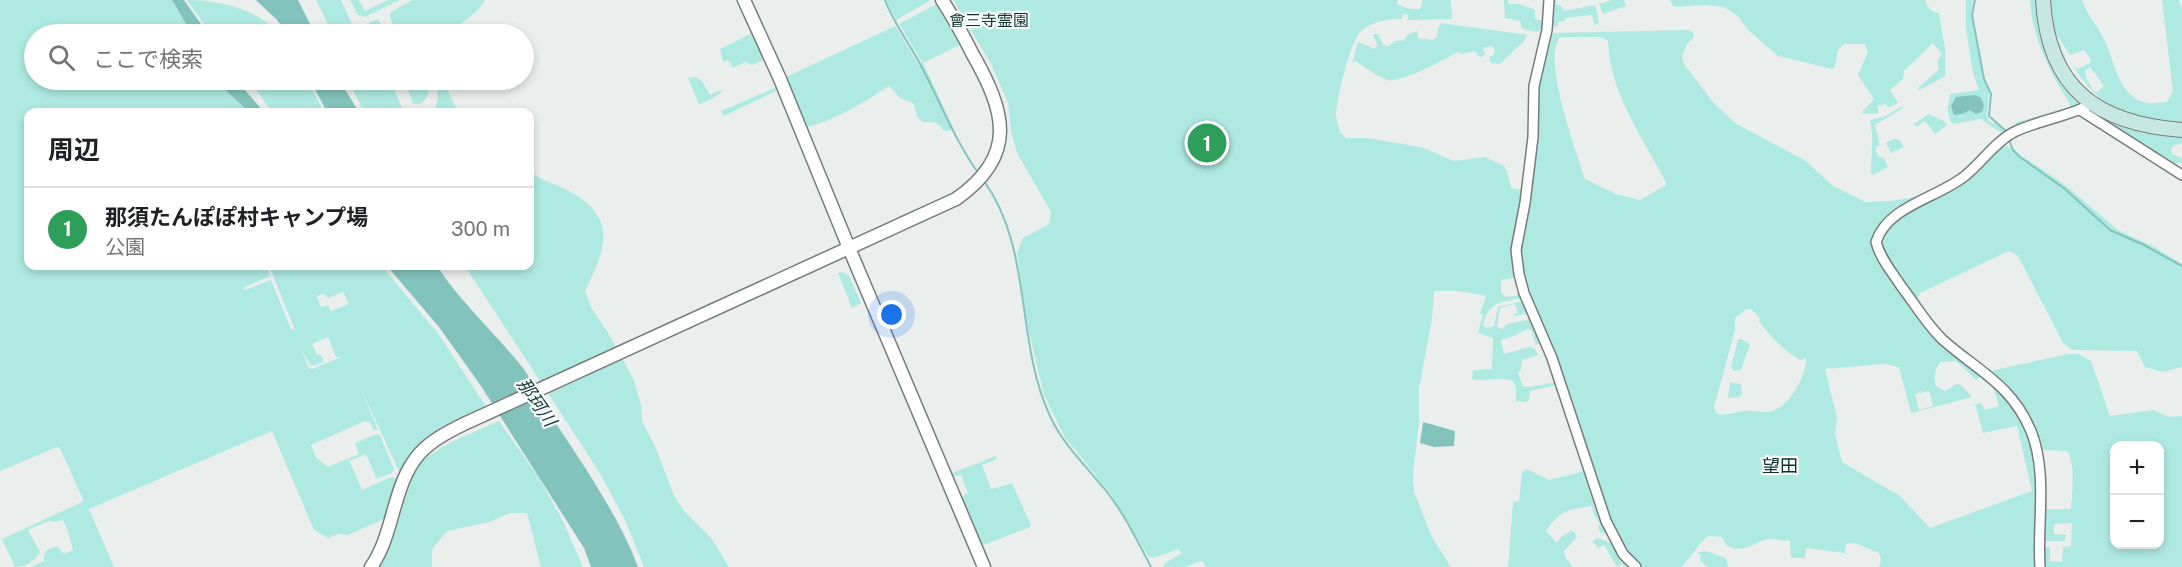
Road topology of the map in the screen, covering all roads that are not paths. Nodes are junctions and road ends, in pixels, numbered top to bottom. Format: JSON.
{"nodes":[{"id":1,"x":744,"y":0,"type":"edge"},
{"id":2,"x":942,"y":0,"type":"edge"},
{"id":3,"x":1549,"y":0,"type":"edge"},
{"id":4,"x":2043,"y":0,"type":"edge"},
{"id":5,"x":2086,"y":107,"type":"junction"},
{"id":6,"x":2182,"y":130,"type":"edge"},
{"id":7,"x":2182,"y":175,"type":"edge"},
{"id":8,"x":849,"y":248,"type":"junction"},
{"id":9,"x":371,"y":567,"type":"edge"},
{"id":10,"x":984,"y":567,"type":"edge"},
{"id":11,"x":1636,"y":567,"type":"edge"},
{"id":12,"x":2040,"y":567,"type":"edge"}],
"edges":[{"from":1,"to":8,"type":"street"},
{"from":2,"to":8,"type":"street"},
{"from":3,"to":11,"type":"street"},
{"from":4,"to":5,"type":"main road"},
{"from":5,"to":6,"type":"main road"},
{"from":5,"to":7,"type":"street"},
{"from":5,"to":12,"type":"street"},
{"from":8,"to":9,"type":"street"},
{"from":8,"to":10,"type":"street"}]}
